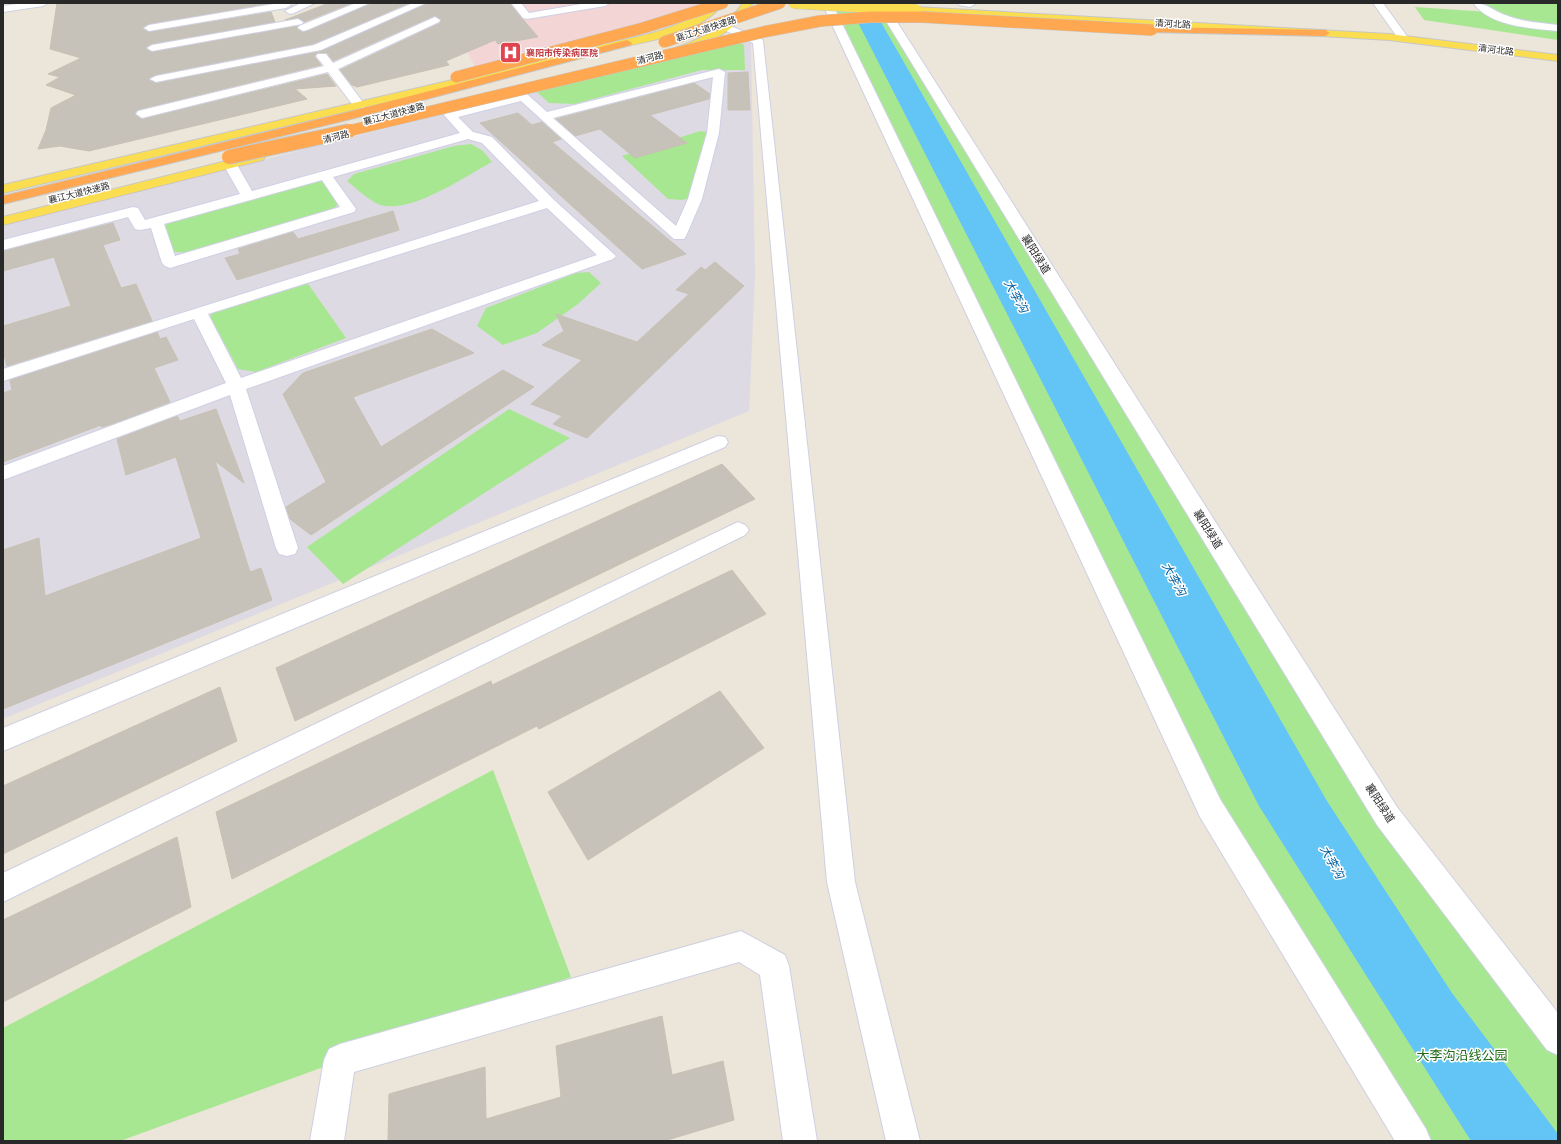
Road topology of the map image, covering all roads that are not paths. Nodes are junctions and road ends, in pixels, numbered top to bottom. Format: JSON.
{"nodes":[{"id":1,"x":43,"y":3,"type":"edge"},
{"id":2,"x":310,"y":3,"type":"edge"},
{"id":3,"x":365,"y":3,"type":"edge"},
{"id":4,"x":421,"y":3,"type":"edge"},
{"id":5,"x":516,"y":3,"type":"edge"},
{"id":6,"x":605,"y":3,"type":"edge"},
{"id":7,"x":748,"y":3,"type":"edge"},
{"id":8,"x":780,"y":3,"type":"edge"},
{"id":9,"x":788,"y":3,"type":"edge"},
{"id":10,"x":794,"y":3,"type":"edge"},
{"id":11,"x":827,"y":3,"type":"edge"},
{"id":12,"x":880,"y":3,"type":"edge"},
{"id":13,"x":943,"y":3,"type":"edge"},
{"id":14,"x":1378,"y":3,"type":"edge"},
{"id":15,"x":1478,"y":3,"type":"edge"},
{"id":16,"x":720,"y":4,"type":"edge"},
{"id":17,"x":966,"y":4,"type":"edge"},
{"id":18,"x":287,"y":6,"type":"edge"},
{"id":19,"x":3,"y":8,"type":"edge"},
{"id":20,"x":435,"y":20,"type":"dead end"},
{"id":21,"x":1378,"y":27,"type":"junction"},
{"id":22,"x":149,"y":28,"type":"dead end"},
{"id":23,"x":728,"y":28,"type":"junction"},
{"id":24,"x":1558,"y":28,"type":"edge"},
{"id":25,"x":1397,"y":29,"type":"junction"},
{"id":26,"x":302,"y":31,"type":"junction"},
{"id":27,"x":1325,"y":33,"type":"junction"},
{"id":28,"x":1385,"y":37,"type":"junction"},
{"id":29,"x":1404,"y":39,"type":"junction"},
{"id":30,"x":152,"y":48,"type":"dead end"},
{"id":31,"x":317,"y":48,"type":"junction"},
{"id":32,"x":1558,"y":48,"type":"edge"},
{"id":33,"x":1558,"y":58,"type":"edge"},
{"id":34,"x":331,"y":68,"type":"junction"},
{"id":35,"x":156,"y":79,"type":"dead end"},
{"id":36,"x":359,"y":105,"type":"junction"},
{"id":37,"x":142,"y":114,"type":"dead end"},
{"id":38,"x":545,"y":116,"type":"junction"},
{"id":39,"x":468,"y":135,"type":"junction"},
{"id":40,"x":230,"y":160,"type":"junction"},
{"id":41,"x":325,"y":175,"type":"junction"},
{"id":42,"x":3,"y":189,"type":"edge"},
{"id":43,"x":248,"y":196,"type":"junction"},
{"id":44,"x":3,"y":200,"type":"edge"},
{"id":45,"x":549,"y":203,"type":"junction"},
{"id":46,"x":3,"y":212,"type":"edge"},
{"id":47,"x":3,"y":220,"type":"edge"},
{"id":48,"x":156,"y":221,"type":"junction"},
{"id":49,"x":3,"y":245,"type":"edge"},
{"id":50,"x":199,"y":312,"type":"junction"},
{"id":51,"x":3,"y":375,"type":"edge"},
{"id":52,"x":236,"y":386,"type":"junction"},
{"id":53,"x":718,"y":442,"type":"dead end"},
{"id":54,"x":3,"y":474,"type":"edge"},
{"id":55,"x":738,"y":530,"type":"dead end"},
{"id":56,"x":287,"y":548,"type":"dead end"},
{"id":57,"x":3,"y":740,"type":"edge"},
{"id":58,"x":3,"y":888,"type":"edge"},
{"id":59,"x":1558,"y":1039,"type":"edge"},
{"id":60,"x":327,"y":1141,"type":"edge"},
{"id":61,"x":800,"y":1141,"type":"edge"},
{"id":62,"x":903,"y":1141,"type":"edge"},
{"id":63,"x":1414,"y":1141,"type":"edge"}],
"edges":[{"from":1,"to":19,"type":"street"},
{"from":2,"to":18,"type":"street"},
{"from":3,"to":26,"type":"street"},
{"from":4,"to":31,"type":"street"},
{"from":5,"to":6,"type":"street"},
{"from":7,"to":16,"type":"main road"},
{"from":7,"to":23,"type":"main road","name":"清河路"},
{"from":7,"to":44,"type":"highway","name":"襄江大道快速路"},
{"from":8,"to":40,"type":"highway","name":"襄江大道快速路","bridge":true},
{"from":9,"to":10,"type":"main road","name":"清河北路"},
{"from":10,"to":27,"type":"main road","name":"清河北路","bridge":true},
{"from":11,"to":63,"type":"street"},
{"from":12,"to":59,"type":"street","name":"襄阳绿道"},
{"from":13,"to":17,"type":"main road","name":"清河北路"},
{"from":14,"to":25,"type":"street"},
{"from":15,"to":24,"type":"street"},
{"from":16,"to":36,"type":"highway","bridge":true},
{"from":16,"to":36,"type":"main road","name":"清河路"},
{"from":17,"to":21,"type":"main road","name":"清河北路"},
{"from":18,"to":22,"type":"street"},
{"from":18,"to":26,"type":"street"},
{"from":20,"to":34,"type":"street"},
{"from":21,"to":25,"type":"main road","name":"清河北路"},
{"from":21,"to":28,"type":"street"},
{"from":23,"to":40,"type":"main road","name":"清河路"},
{"from":23,"to":62,"type":"street"},
{"from":25,"to":29,"type":"street"},
{"from":25,"to":32,"type":"main road","name":"清河北路"},
{"from":26,"to":30,"type":"street"},
{"from":26,"to":31,"type":"street"},
{"from":27,"to":28,"type":"main road","name":"清河北路"},
{"from":27,"to":40,"type":"highway","bridge":true},
{"from":28,"to":29,"type":"main road","name":"清河北路"},
{"from":29,"to":33,"type":"main road","name":"清河北路"},
{"from":31,"to":34,"type":"street"},
{"from":31,"to":35,"type":"street"},
{"from":34,"to":36,"type":"street"},
{"from":34,"to":37,"type":"street"},
{"from":36,"to":42,"type":"main road","name":"清河路"},
{"from":38,"to":38,"type":"street"},
{"from":38,"to":39,"type":"street"},
{"from":39,"to":41,"type":"street"},
{"from":39,"to":45,"type":"street"},
{"from":40,"to":43,"type":"street"},
{"from":40,"to":46,"type":"highway","name":"襄江大道快速路"},
{"from":40,"to":47,"type":"main road","name":"清河路"},
{"from":41,"to":43,"type":"street"},
{"from":41,"to":48,"type":"street"},
{"from":43,"to":48,"type":"street"},
{"from":45,"to":50,"type":"street"},
{"from":45,"to":52,"type":"street"},
{"from":48,"to":49,"type":"street"},
{"from":50,"to":51,"type":"street"},
{"from":50,"to":52,"type":"street"},
{"from":52,"to":54,"type":"street"},
{"from":52,"to":56,"type":"street"},
{"from":53,"to":57,"type":"street"},
{"from":55,"to":58,"type":"street"},
{"from":60,"to":61,"type":"street"}]}
